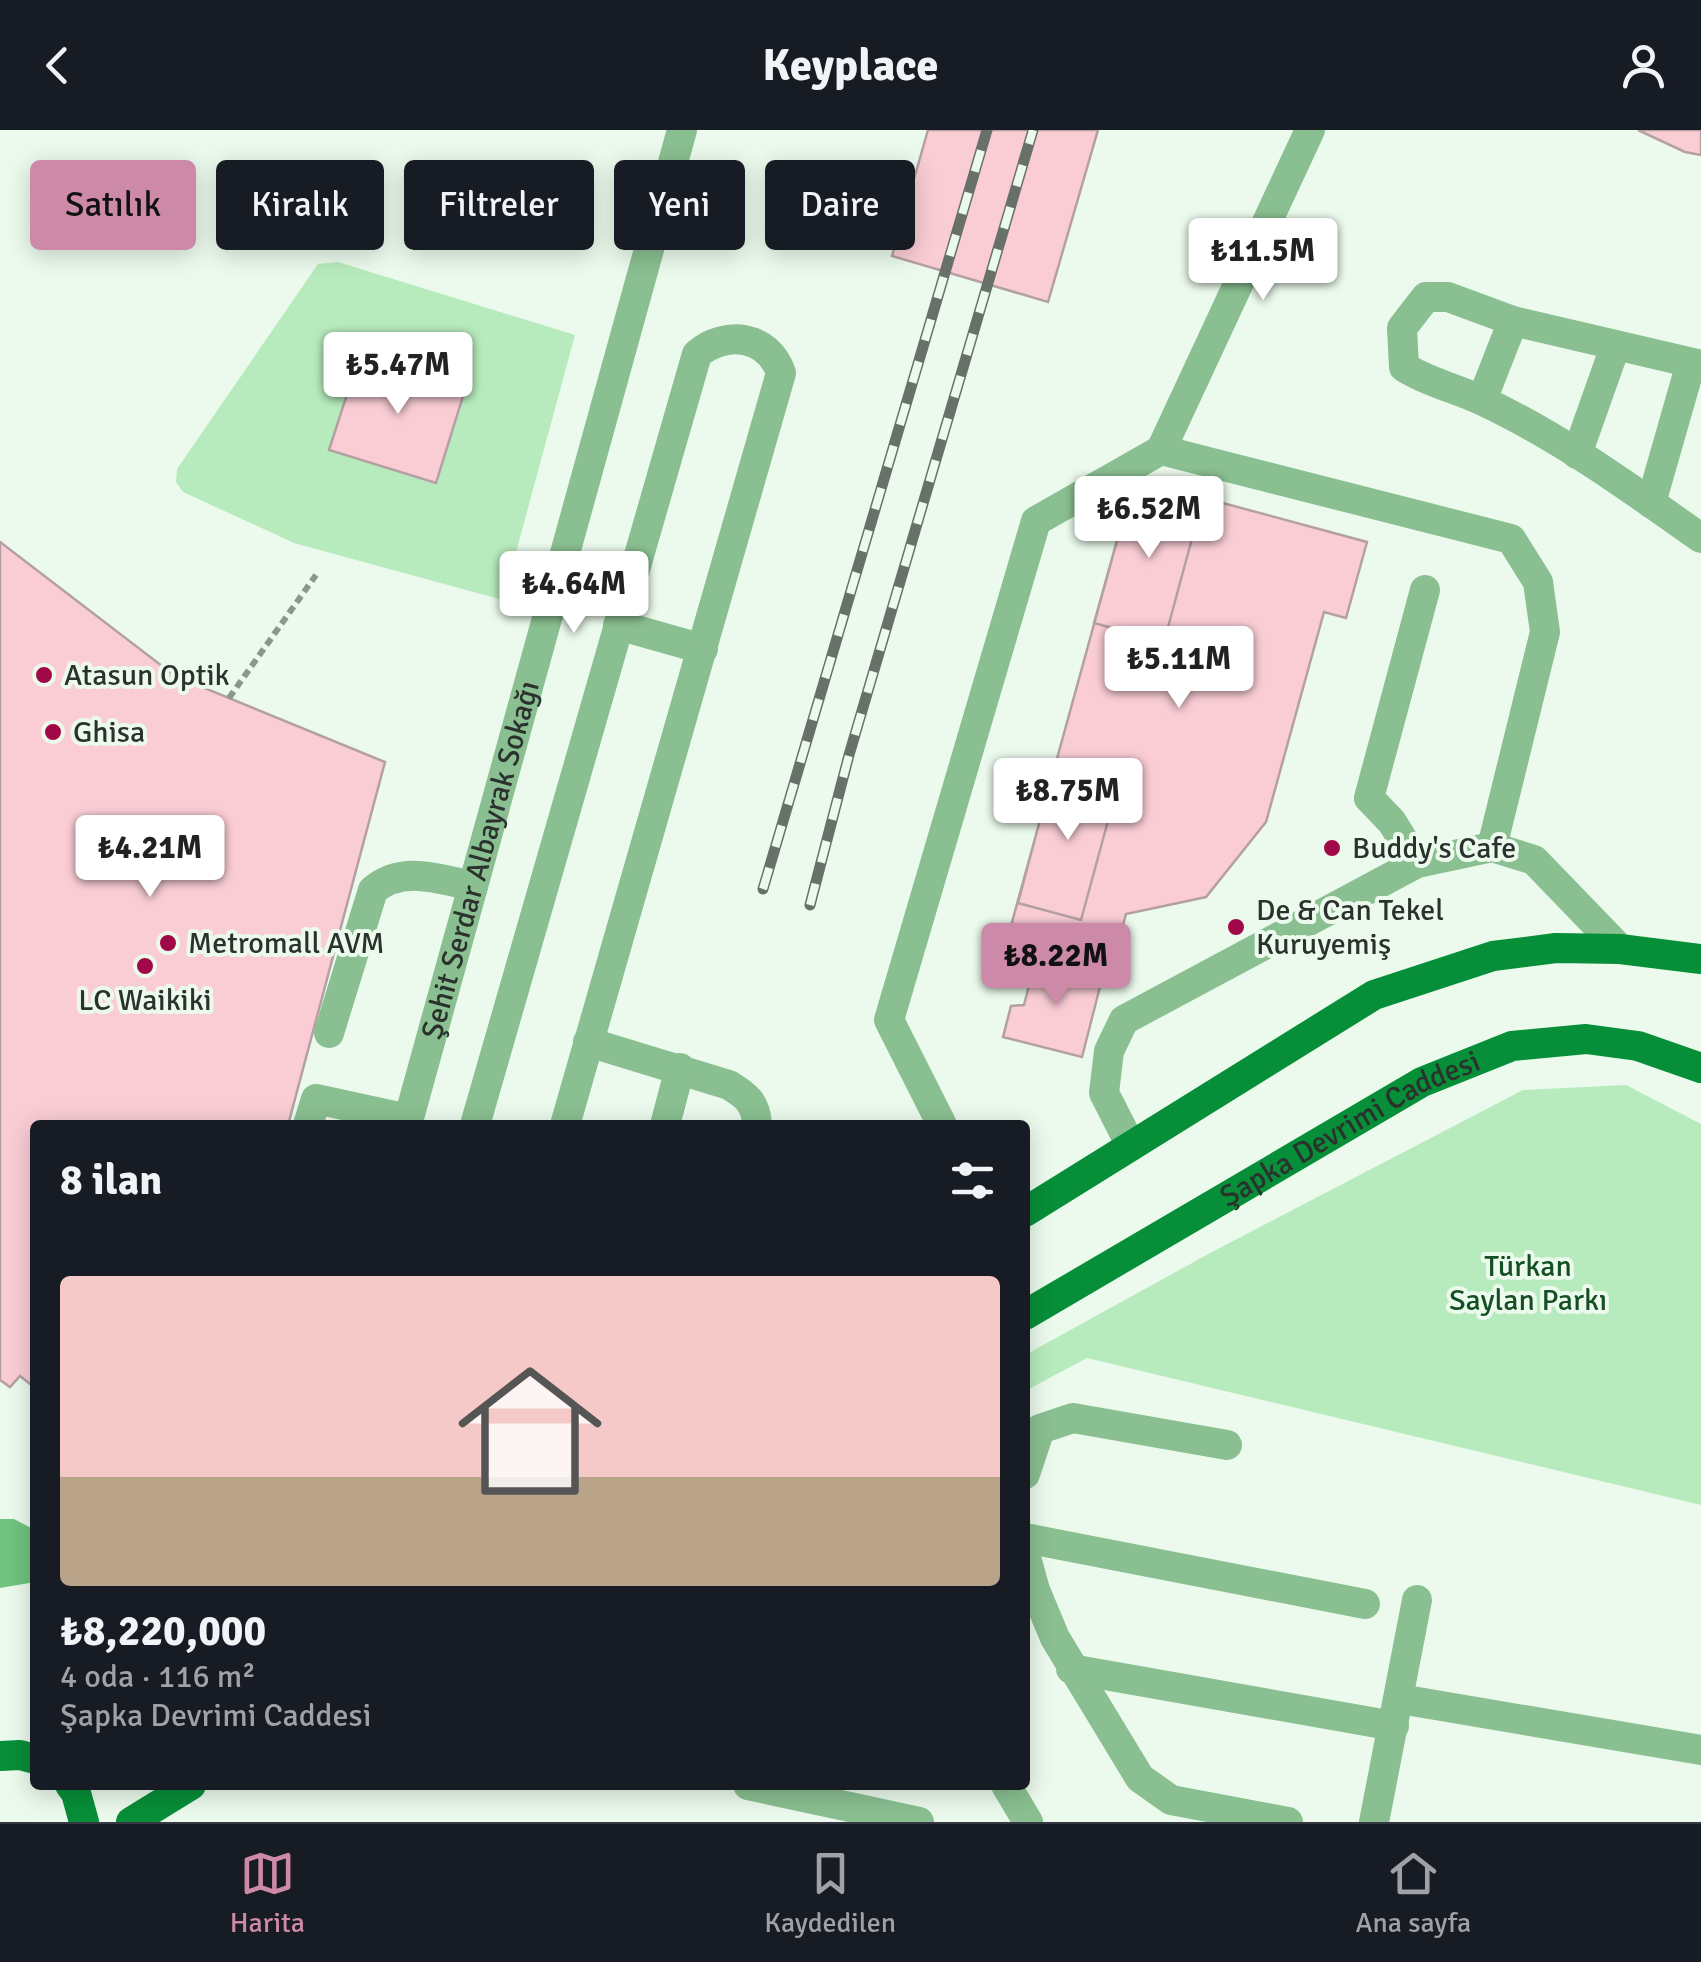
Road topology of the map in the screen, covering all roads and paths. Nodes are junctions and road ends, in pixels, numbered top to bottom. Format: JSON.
{"nodes":[{"id":1,"x":682,"y":130,"type":"edge"},
{"id":2,"x":1310,"y":130,"type":"edge"},
{"id":3,"x":1513,"y":321,"type":"junction"},
{"id":4,"x":1615,"y":347,"type":"junction"},
{"id":5,"x":1696,"y":364,"type":"edge"},
{"id":6,"x":1482,"y":400,"type":"junction"},
{"id":7,"x":1161,"y":450,"type":"junction"},
{"id":8,"x":1577,"y":454,"type":"junction"},
{"id":9,"x":1651,"y":503,"type":"junction"},
{"id":10,"x":1701,"y":538,"type":"edge"},
{"id":11,"x":316,"y":574,"type":"dead end"},
{"id":12,"x":1425,"y":590,"type":"dead end"},
{"id":13,"x":618,"y":625,"type":"junction"},
{"id":14,"x":703,"y":649,"type":"junction"},
{"id":15,"x":229,"y":698,"type":"dead end"},
{"id":16,"x":1492,"y":847,"type":"junction"},
{"id":17,"x":1416,"y":863,"type":"junction"},
{"id":18,"x":473,"y":886,"type":"junction"},
{"id":19,"x":1620,"y":950,"type":"junction"},
{"id":20,"x":1701,"y":959,"type":"edge"},
{"id":21,"x":329,"y":1034,"type":"dead end"},
{"id":22,"x":588,"y":1042,"type":"junction"},
{"id":23,"x":680,"y":1068,"type":"junction"},
{"id":24,"x":1701,"y":1068,"type":"edge"},
{"id":25,"x":310,"y":1120,"type":"edge"},
{"id":26,"x":399,"y":1120,"type":"edge"},
{"id":27,"x":408,"y":1120,"type":"edge"},
{"id":28,"x":476,"y":1120,"type":"edge"},
{"id":29,"x":566,"y":1120,"type":"edge"},
{"id":30,"x":666,"y":1120,"type":"edge"},
{"id":31,"x":757,"y":1120,"type":"edge"},
{"id":32,"x":939,"y":1120,"type":"edge"},
{"id":33,"x":1130,"y":1146,"type":"junction"},
{"id":34,"x":1030,"y":1209,"type":"edge"},
{"id":35,"x":1030,"y":1312,"type":"edge"},
{"id":36,"x":1227,"y":1445,"type":"dead end"},
{"id":37,"x":1030,"y":1459,"type":"edge"},
{"id":38,"x":1030,"y":1539,"type":"edge"},
{"id":39,"x":1030,"y":1572,"type":"edge"},
{"id":40,"x":1417,"y":1600,"type":"dead end"},
{"id":41,"x":1365,"y":1604,"type":"dead end"},
{"id":42,"x":1072,"y":1668,"type":"junction"},
{"id":43,"x":1397,"y":1712,"type":"junction"},
{"id":44,"x":1701,"y":1750,"type":"edge"},
{"id":45,"x":74,"y":1790,"type":"edge"},
{"id":46,"x":182,"y":1790,"type":"edge"},
{"id":47,"x":771,"y":1790,"type":"edge"},
{"id":48,"x":1009,"y":1790,"type":"edge"},
{"id":49,"x":84,"y":1822,"type":"edge"},
{"id":50,"x":131,"y":1822,"type":"edge"},
{"id":51,"x":918,"y":1822,"type":"edge"},
{"id":52,"x":1028,"y":1822,"type":"edge"},
{"id":53,"x":1288,"y":1822,"type":"edge"},
{"id":54,"x":1374,"y":1822,"type":"edge"}],
"edges":[{"from":1,"to":18,"type":"street","name":"Şehit Serdar Albayrak Sokağı"},
{"from":2,"to":7,"type":"street"},
{"from":3,"to":4,"type":"street"},
{"from":3,"to":6,"type":"street"},
{"from":3,"to":6,"type":"street"},
{"from":4,"to":5,"type":"street"},
{"from":4,"to":8,"type":"street"},
{"from":5,"to":9,"type":"street"},
{"from":6,"to":8,"type":"street"},
{"from":7,"to":16,"type":"street"},
{"from":7,"to":32,"type":"street"},
{"from":8,"to":9,"type":"street"},
{"from":9,"to":10,"type":"street"},
{"from":11,"to":15,"type":"path"},
{"from":12,"to":17,"type":"street"},
{"from":13,"to":14,"type":"street"},
{"from":13,"to":14,"type":"street"},
{"from":13,"to":28,"type":"street"},
{"from":14,"to":22,"type":"street"},
{"from":16,"to":17,"type":"street"},
{"from":16,"to":19,"type":"street"},
{"from":17,"to":33,"type":"street"},
{"from":18,"to":21,"type":"street"},
{"from":18,"to":27,"type":"street","name":"Şehit Serdar Albayrak Sokağı"},
{"from":19,"to":20,"type":"main road"},
{"from":19,"to":33,"type":"main road"},
{"from":22,"to":23,"type":"street"},
{"from":22,"to":29,"type":"street"},
{"from":23,"to":30,"type":"street"},
{"from":23,"to":31,"type":"street"},
{"from":24,"to":35,"type":"main road","name":"Şapka Devrimi Caddesi"},
{"from":25,"to":26,"type":"street"},
{"from":33,"to":34,"type":"main road"},
{"from":36,"to":37,"type":"street"},
{"from":38,"to":41,"type":"street"},
{"from":39,"to":42,"type":"street"},
{"from":40,"to":43,"type":"street"},
{"from":42,"to":43,"type":"street"},
{"from":42,"to":53,"type":"street"},
{"from":43,"to":44,"type":"street"},
{"from":43,"to":54,"type":"street"},
{"from":45,"to":49,"type":"main road"},
{"from":46,"to":50,"type":"main road"},
{"from":47,"to":51,"type":"street"},
{"from":48,"to":52,"type":"street"}]}
